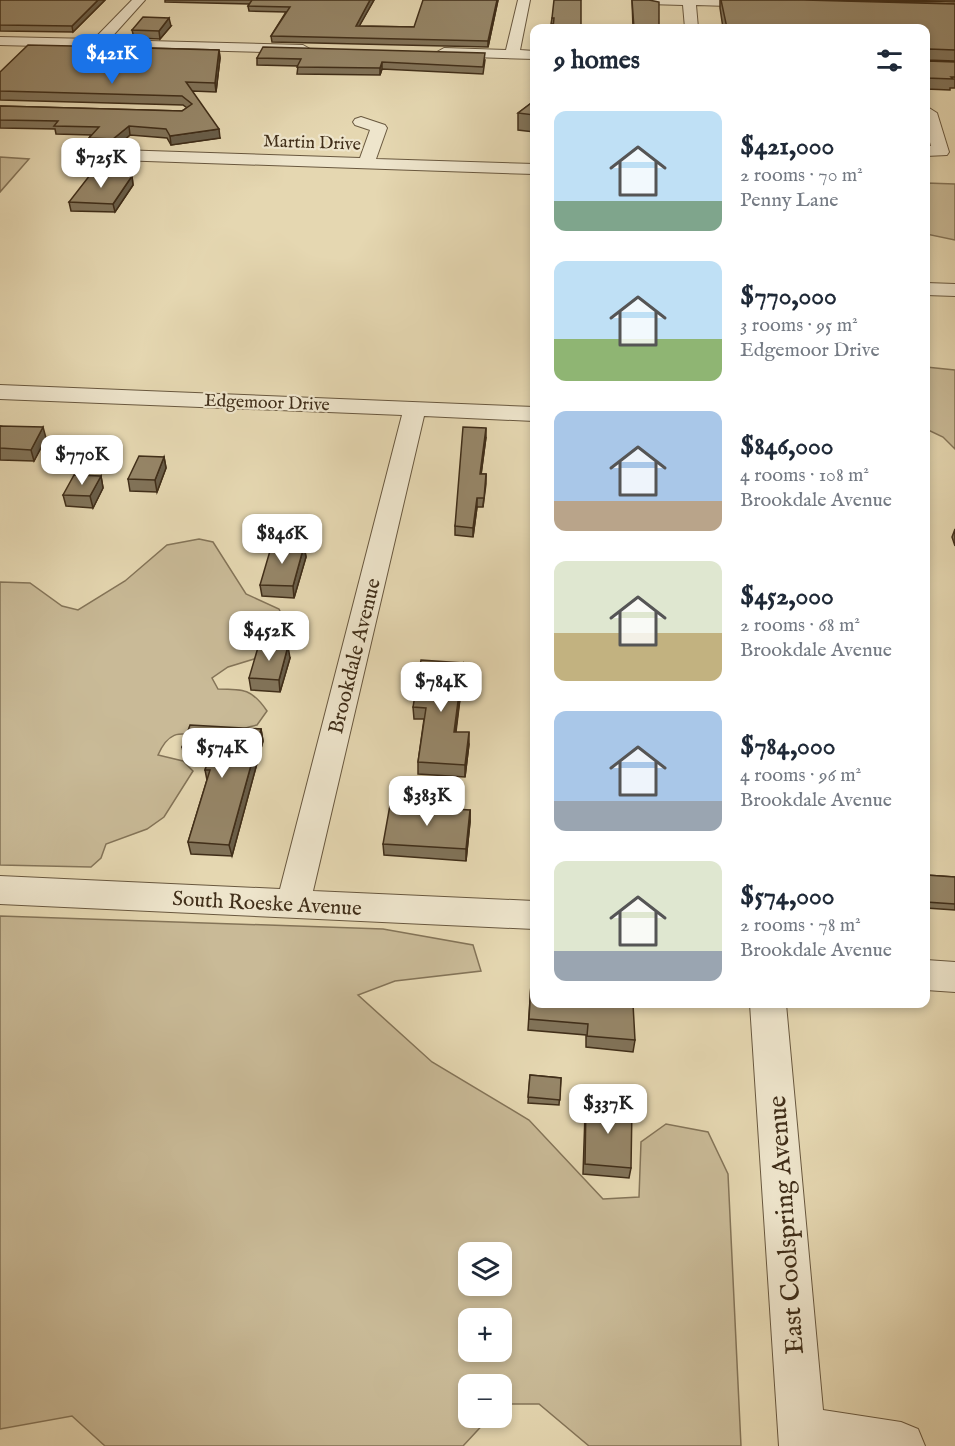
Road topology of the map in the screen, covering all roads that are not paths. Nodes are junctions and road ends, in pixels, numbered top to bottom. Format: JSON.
{"nodes":[{"id":1,"x":139,"y":0,"type":"edge"},
{"id":2,"x":524,"y":0,"type":"edge"},
{"id":3,"x":648,"y":0,"type":"edge"},
{"id":4,"x":689,"y":0,"type":"edge"},
{"id":5,"x":770,"y":3,"type":"edge"},
{"id":6,"x":691,"y":24,"type":"edge"},
{"id":7,"x":0,"y":41,"type":"edge"},
{"id":8,"x":97,"y":44,"type":"junction"},
{"id":9,"x":322,"y":50,"type":"edge"},
{"id":10,"x":429,"y":52,"type":"edge"},
{"id":11,"x":512,"y":54,"type":"junction"},
{"id":12,"x":530,"y":55,"type":"edge"},
{"id":13,"x":930,"y":118,"type":"edge"},
{"id":14,"x":361,"y":122,"type":"dead end"},
{"id":15,"x":88,"y":154,"type":"dead end"},
{"id":16,"x":938,"y":157,"type":"edge"},
{"id":17,"x":366,"y":163,"type":"junction"},
{"id":18,"x":530,"y":169,"type":"edge"},
{"id":19,"x":930,"y":288,"type":"edge"},
{"id":20,"x":955,"y":290,"type":"edge"},
{"id":21,"x":0,"y":392,"type":"edge"},
{"id":22,"x":415,"y":408,"type":"junction"},
{"id":23,"x":530,"y":414,"type":"edge"},
{"id":24,"x":0,"y":890,"type":"edge"},
{"id":25,"x":293,"y":905,"type":"junction"},
{"id":26,"x":530,"y":915,"type":"edge"},
{"id":27,"x":930,"y":975,"type":"edge"},
{"id":28,"x":955,"y":977,"type":"edge"},
{"id":29,"x":768,"y":1008,"type":"edge"},
{"id":30,"x":802,"y":1438,"type":"edge"},
{"id":31,"x":902,"y":1446,"type":"edge"}],
"edges":[{"from":1,"to":8,"type":"street"},
{"from":2,"to":11,"type":"street"},
{"from":3,"to":4,"type":"street"},
{"from":4,"to":5,"type":"street"},
{"from":4,"to":6,"type":"street"},
{"from":7,"to":8,"type":"street"},
{"from":8,"to":9,"type":"street"},
{"from":10,"to":11,"type":"street"},
{"from":11,"to":12,"type":"street"},
{"from":13,"to":16,"type":"street"},
{"from":14,"to":17,"type":"street"},
{"from":15,"to":17,"type":"street","name":"Martin Drive"},
{"from":17,"to":18,"type":"street","name":"Martin Drive"},
{"from":19,"to":20,"type":"street"},
{"from":21,"to":22,"type":"street","name":"Edgemoor Drive"},
{"from":22,"to":23,"type":"street","name":"Edgemoor Drive"},
{"from":22,"to":25,"type":"street","name":"Brookdale Avenue"},
{"from":24,"to":25,"type":"street","name":"South Roeske Avenue"},
{"from":25,"to":26,"type":"street","name":"South Roeske Avenue"},
{"from":27,"to":28,"type":"street"},
{"from":29,"to":30,"type":"street","name":"East Coolspring Avenue"},
{"from":30,"to":31,"type":"street"}]}
